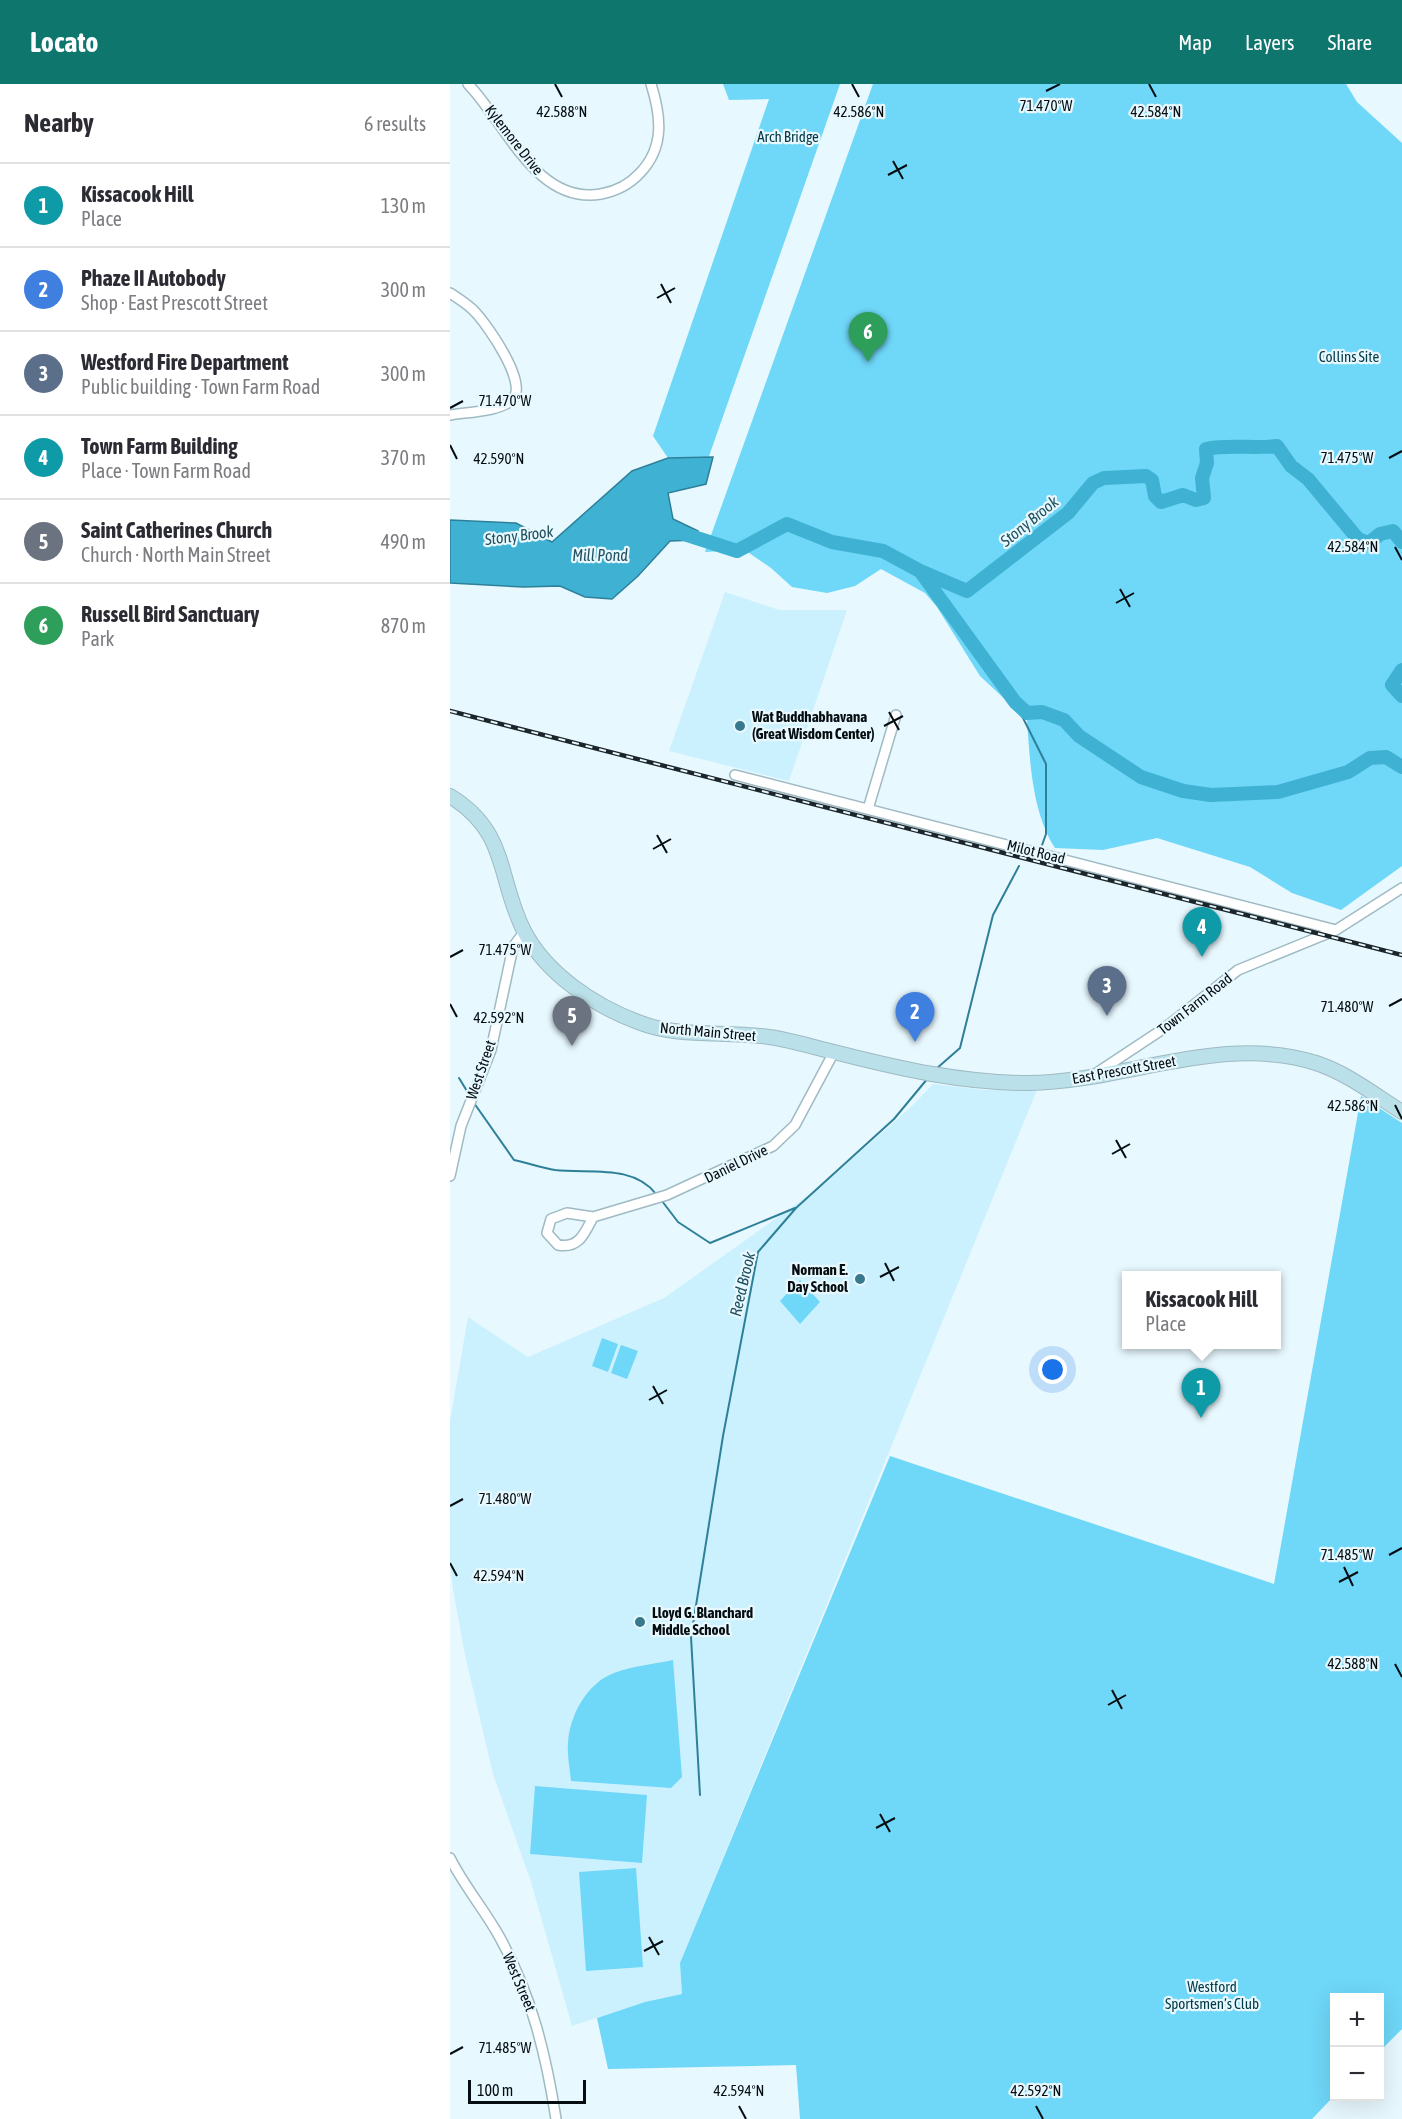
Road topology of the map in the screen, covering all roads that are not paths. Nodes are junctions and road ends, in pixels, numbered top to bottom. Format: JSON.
{"nodes":[{"id":1,"x":468,"y":84,"type":"edge"},
{"id":2,"x":651,"y":84,"type":"edge"},
{"id":3,"x":450,"y":293,"type":"edge"},
{"id":4,"x":450,"y":415,"type":"edge"},
{"id":5,"x":896,"y":715,"type":"dead end"},
{"id":6,"x":735,"y":774,"type":"dead end"},
{"id":7,"x":450,"y":796,"type":"edge"},
{"id":8,"x":868,"y":809,"type":"junction"},
{"id":9,"x":1402,"y":888,"type":"edge"},
{"id":10,"x":1336,"y":930,"type":"junction"},
{"id":11,"x":524,"y":932,"type":"junction"},
{"id":12,"x":834,"y":1052,"type":"junction"},
{"id":13,"x":1089,"y":1079,"type":"junction"},
{"id":14,"x":1402,"y":1112,"type":"edge"},
{"id":15,"x":450,"y":1176,"type":"edge"},
{"id":16,"x":593,"y":1217,"type":"junction"},
{"id":17,"x":450,"y":1858,"type":"edge"},
{"id":18,"x":556,"y":2119,"type":"edge"}],
"edges":[{"from":1,"to":2,"type":"street","name":"Kylemore Drive"},
{"from":3,"to":4,"type":"street"},
{"from":5,"to":8,"type":"street"},
{"from":6,"to":8,"type":"street","name":"Milot Road"},
{"from":7,"to":11,"type":"main road","name":"North Main Street"},
{"from":8,"to":10,"type":"street","name":"Milot Road"},
{"from":9,"to":10,"type":"street","name":"Town Farm Road"},
{"from":10,"to":13,"type":"street","name":"Town Farm Road"},
{"from":11,"to":12,"type":"main road","name":"North Main Street"},
{"from":11,"to":15,"type":"street","name":"West Street"},
{"from":12,"to":13,"type":"main road","name":"East Prescott Street"},
{"from":12,"to":16,"type":"street","name":"Daniel Drive"},
{"from":13,"to":14,"type":"main road","name":"East Prescott Street"},
{"from":16,"to":16,"type":"street","name":"Daniel Drive"},
{"from":17,"to":18,"type":"street","name":"West Street"}]}
